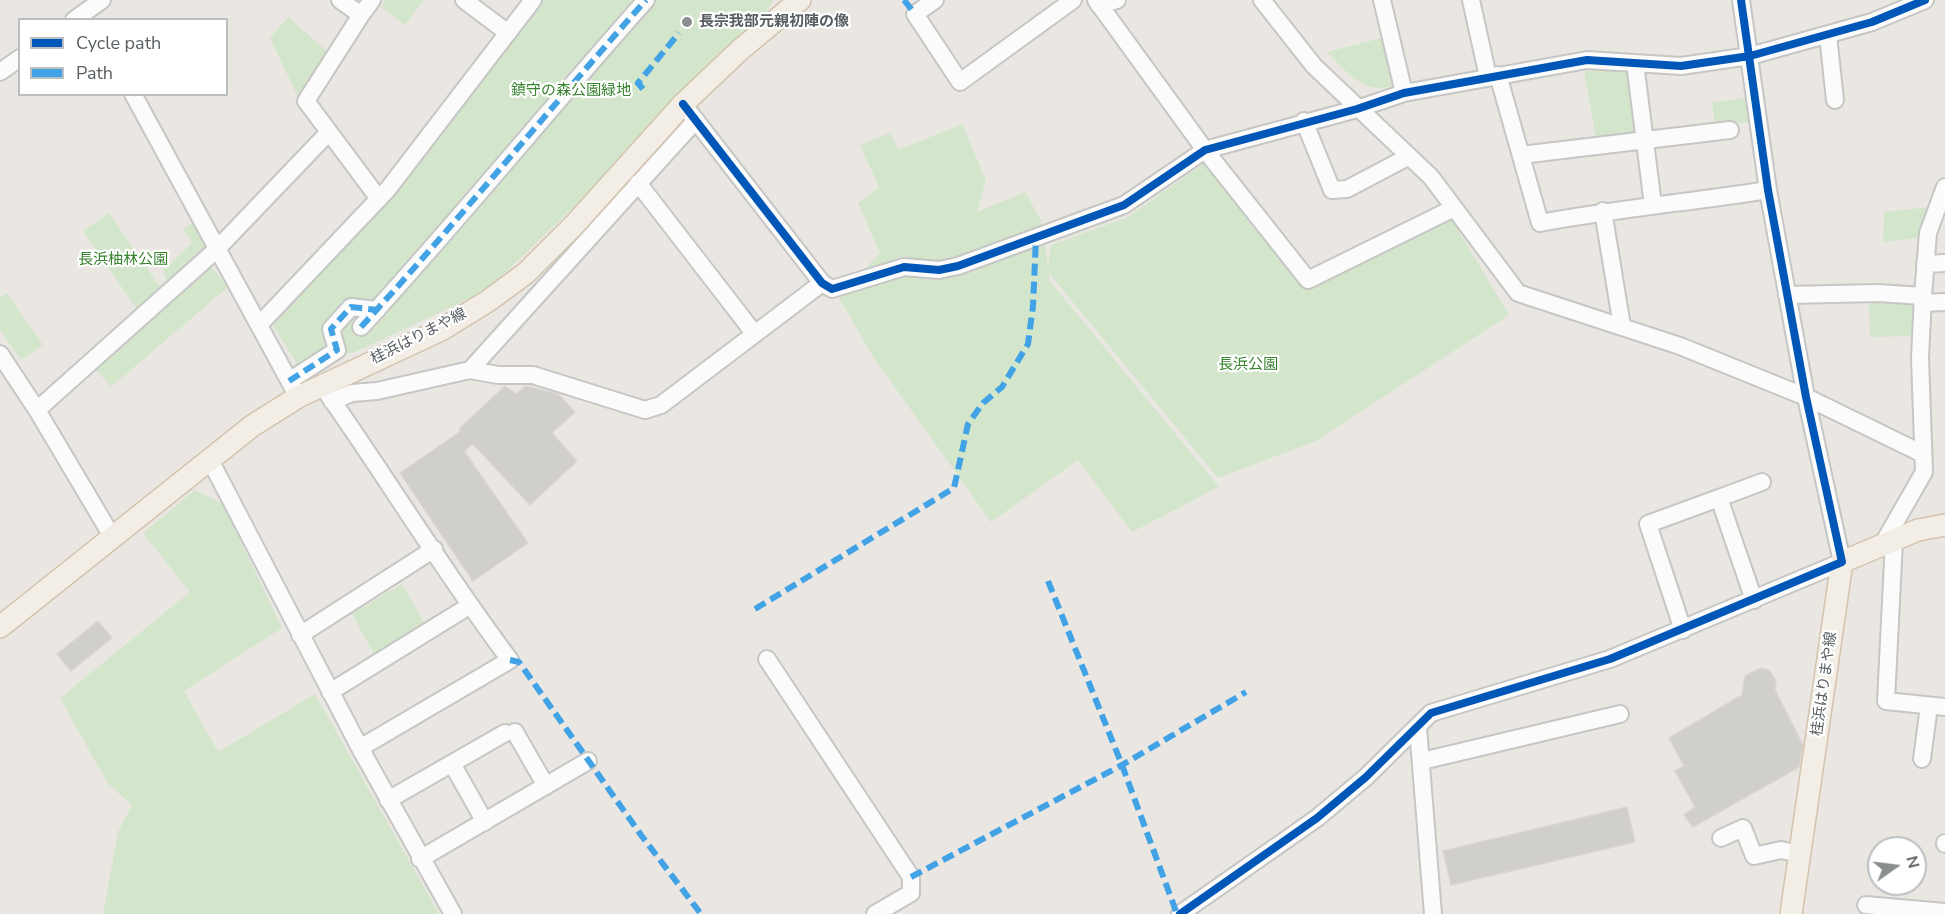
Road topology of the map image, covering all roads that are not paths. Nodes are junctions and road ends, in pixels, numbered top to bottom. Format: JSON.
{"nodes":[{"id":1,"x":340,"y":0,"type":"edge"},
{"id":2,"x":372,"y":0,"type":"edge"},
{"id":3,"x":464,"y":0,"type":"edge"},
{"id":4,"x":533,"y":0,"type":"edge"},
{"id":5,"x":646,"y":0,"type":"edge"},
{"id":6,"x":800,"y":0,"type":"edge"},
{"id":7,"x":935,"y":0,"type":"edge"},
{"id":8,"x":1073,"y":0,"type":"edge"},
{"id":9,"x":1117,"y":0,"type":"edge"},
{"id":10,"x":1262,"y":0,"type":"edge"},
{"id":11,"x":1382,"y":0,"type":"edge"},
{"id":12,"x":1470,"y":0,"type":"edge"},
{"id":13,"x":1741,"y":0,"type":"edge"},
{"id":14,"x":1925,"y":0,"type":"edge"},
{"id":15,"x":1098,"y":2,"type":"edge"},
{"id":16,"x":781,"y":7,"type":"edge"},
{"id":17,"x":361,"y":15,"type":"junction"},
{"id":18,"x":508,"y":33,"type":"junction"},
{"id":19,"x":1828,"y":35,"type":"junction"},
{"id":20,"x":1750,"y":56,"type":"junction"},
{"id":21,"x":18,"y":59,"type":"edge"},
{"id":22,"x":1635,"y":63,"type":"junction"},
{"id":23,"x":0,"y":72,"type":"edge"},
{"id":24,"x":1493,"y":76,"type":"junction"},
{"id":25,"x":1404,"y":93,"type":"junction"},
{"id":26,"x":135,"y":96,"type":"edge"},
{"id":27,"x":1835,"y":100,"type":"dead end"},
{"id":28,"x":1357,"y":109,"type":"junction"},
{"id":29,"x":690,"y":112,"type":"junction"},
{"id":30,"x":1304,"y":121,"type":"junction"},
{"id":31,"x":1730,"y":130,"type":"dead end"},
{"id":32,"x":329,"y":132,"type":"junction"},
{"id":33,"x":1643,"y":139,"type":"junction"},
{"id":34,"x":1205,"y":150,"type":"junction"},
{"id":35,"x":1521,"y":155,"type":"junction"},
{"id":36,"x":1408,"y":157,"type":"junction"},
{"id":37,"x":638,"y":183,"type":"junction"},
{"id":38,"x":1945,"y":187,"type":"edge"},
{"id":39,"x":1768,"y":190,"type":"junction"},
{"id":40,"x":379,"y":199,"type":"junction"},
{"id":41,"x":1653,"y":205,"type":"junction"},
{"id":42,"x":1454,"y":208,"type":"junction"},
{"id":43,"x":1603,"y":211,"type":"junction"},
{"id":44,"x":216,"y":250,"type":"junction"},
{"id":45,"x":1945,"y":263,"type":"edge"},
{"id":46,"x":1925,"y":264,"type":"junction"},
{"id":47,"x":822,"y":283,"type":"junction"},
{"id":48,"x":1787,"y":295,"type":"junction"},
{"id":49,"x":1923,"y":300,"type":"junction"},
{"id":50,"x":1945,"y":302,"type":"edge"},
{"id":51,"x":377,"y":309,"type":"junction"},
{"id":52,"x":259,"y":325,"type":"junction"},
{"id":53,"x":1622,"y":326,"type":"junction"},
{"id":54,"x":361,"y":327,"type":"dead end"},
{"id":55,"x":754,"y":333,"type":"junction"},
{"id":56,"x":0,"y":354,"type":"edge"},
{"id":57,"x":470,"y":370,"type":"junction"},
{"id":58,"x":294,"y":389,"type":"junction"},
{"id":59,"x":326,"y":393,"type":"junction"},
{"id":60,"x":1806,"y":397,"type":"junction"},
{"id":61,"x":37,"y":410,"type":"junction"},
{"id":62,"x":1923,"y":454,"type":"junction"},
{"id":63,"x":210,"y":460,"type":"junction"},
{"id":64,"x":1762,"y":482,"type":"dead end"},
{"id":65,"x":1719,"y":498,"type":"junction"},
{"id":66,"x":1945,"y":525,"type":"edge"},
{"id":67,"x":113,"y":538,"type":"junction"},
{"id":68,"x":1887,"y":544,"type":"junction"},
{"id":69,"x":434,"y":549,"type":"junction"},
{"id":70,"x":1842,"y":562,"type":"junction"},
{"id":71,"x":1754,"y":600,"type":"junction"},
{"id":72,"x":469,"y":606,"type":"junction"},
{"id":73,"x":0,"y":627,"type":"edge"},
{"id":74,"x":1683,"y":630,"type":"junction"},
{"id":75,"x":300,"y":635,"type":"junction"},
{"id":76,"x":767,"y":659,"type":"dead end"},
{"id":77,"x":330,"y":692,"type":"junction"},
{"id":78,"x":1937,"y":707,"type":"edge"},
{"id":79,"x":1620,"y":714,"type":"dead end"},
{"id":80,"x":1418,"y":728,"type":"junction"},
{"id":81,"x":360,"y":748,"type":"junction"},
{"id":82,"x":1922,"y":759,"type":"dead end"},
{"id":83,"x":588,"y":761,"type":"dead end"},
{"id":84,"x":1422,"y":761,"type":"junction"},
{"id":85,"x":455,"y":769,"type":"dead end"},
{"id":86,"x":546,"y":786,"type":"junction"},
{"id":87,"x":388,"y":800,"type":"junction"},
{"id":88,"x":485,"y":822,"type":"junction"},
{"id":89,"x":1721,"y":838,"type":"dead end"},
{"id":90,"x":1800,"y":854,"type":"junction"},
{"id":91,"x":420,"y":859,"type":"junction"},
{"id":92,"x":1866,"y":904,"type":"dead end"},
{"id":93,"x":1945,"y":912,"type":"edge"},
{"id":94,"x":453,"y":914,"type":"edge"},
{"id":95,"x":875,"y":914,"type":"edge"},
{"id":96,"x":1180,"y":914,"type":"edge"},
{"id":97,"x":1433,"y":914,"type":"edge"},
{"id":98,"x":1791,"y":914,"type":"edge"}],
"edges":[{"from":1,"to":17,"type":"street"},
{"from":2,"to":17,"type":"street"},
{"from":3,"to":18,"type":"street"},
{"from":4,"to":18,"type":"street"},
{"from":5,"to":51,"type":"street"},
{"from":6,"to":16,"type":"main road","name":"桂浜はりまや線"},
{"from":7,"to":8,"type":"street"},
{"from":9,"to":15,"type":"street"},
{"from":10,"to":28,"type":"street"},
{"from":11,"to":25,"type":"street"},
{"from":12,"to":24,"type":"street"},
{"from":13,"to":20,"type":"street"},
{"from":14,"to":19,"type":"street"},
{"from":15,"to":34,"type":"street"},
{"from":16,"to":29,"type":"main road","name":"桂浜はりまや線"},
{"from":17,"to":32,"type":"street"},
{"from":18,"to":40,"type":"street"},
{"from":19,"to":20,"type":"street"},
{"from":19,"to":27,"type":"street"},
{"from":20,"to":22,"type":"street"},
{"from":20,"to":39,"type":"street"},
{"from":21,"to":23,"type":"street"},
{"from":22,"to":24,"type":"street"},
{"from":22,"to":33,"type":"street"},
{"from":24,"to":25,"type":"street"},
{"from":24,"to":35,"type":"street"},
{"from":25,"to":28,"type":"street"},
{"from":26,"to":44,"type":"street"},
{"from":28,"to":30,"type":"street"},
{"from":28,"to":36,"type":"street"},
{"from":29,"to":37,"type":"street"},
{"from":29,"to":47,"type":"street"},
{"from":29,"to":59,"type":"main road","name":"桂浜はりまや線"},
{"from":30,"to":34,"type":"street"},
{"from":30,"to":36,"type":"street"},
{"from":31,"to":33,"type":"street"},
{"from":32,"to":40,"type":"street"},
{"from":32,"to":44,"type":"street"},
{"from":33,"to":35,"type":"street"},
{"from":33,"to":41,"type":"street"},
{"from":34,"to":42,"type":"street"},
{"from":34,"to":47,"type":"street"},
{"from":35,"to":43,"type":"street"},
{"from":36,"to":42,"type":"street"},
{"from":37,"to":55,"type":"street"},
{"from":37,"to":57,"type":"street"},
{"from":38,"to":46,"type":"street"},
{"from":39,"to":41,"type":"street"},
{"from":39,"to":48,"type":"street"},
{"from":40,"to":52,"type":"street"},
{"from":41,"to":43,"type":"street"},
{"from":42,"to":53,"type":"street"},
{"from":43,"to":53,"type":"street"},
{"from":44,"to":52,"type":"street"},
{"from":44,"to":61,"type":"street"},
{"from":45,"to":46,"type":"street"},
{"from":46,"to":49,"type":"street"},
{"from":47,"to":55,"type":"street"},
{"from":48,"to":49,"type":"street"},
{"from":48,"to":60,"type":"street"},
{"from":49,"to":50,"type":"street"},
{"from":49,"to":62,"type":"street"},
{"from":51,"to":54,"type":"street"},
{"from":51,"to":58,"type":"street"},
{"from":52,"to":58,"type":"street"},
{"from":53,"to":60,"type":"street"},
{"from":55,"to":57,"type":"street"},
{"from":56,"to":61,"type":"street"},
{"from":57,"to":59,"type":"street"},
{"from":58,"to":59,"type":"main road","name":"桂浜はりまや線"},
{"from":58,"to":63,"type":"main road","name":"桂浜はりまや線"},
{"from":59,"to":69,"type":"street"},
{"from":60,"to":62,"type":"street"},
{"from":60,"to":70,"type":"street"},
{"from":61,"to":67,"type":"street"},
{"from":62,"to":68,"type":"street"},
{"from":63,"to":67,"type":"main road","name":"桂浜はりまや線"},
{"from":63,"to":75,"type":"street"},
{"from":64,"to":65,"type":"street"},
{"from":65,"to":71,"type":"street"},
{"from":65,"to":74,"type":"street"},
{"from":66,"to":68,"type":"main road"},
{"from":67,"to":73,"type":"main road","name":"桂浜はりまや線"},
{"from":68,"to":70,"type":"main road"},
{"from":68,"to":78,"type":"street"},
{"from":69,"to":72,"type":"street"},
{"from":69,"to":75,"type":"street"},
{"from":70,"to":71,"type":"street"},
{"from":70,"to":90,"type":"main road","name":"桂浜はりまや線"},
{"from":71,"to":74,"type":"street"},
{"from":72,"to":77,"type":"street"},
{"from":72,"to":81,"type":"street"},
{"from":74,"to":80,"type":"street"},
{"from":75,"to":77,"type":"street"},
{"from":76,"to":95,"type":"street"},
{"from":77,"to":81,"type":"street"},
{"from":78,"to":82,"type":"street"},
{"from":79,"to":84,"type":"street"},
{"from":80,"to":84,"type":"street"},
{"from":80,"to":96,"type":"street"},
{"from":81,"to":87,"type":"street"},
{"from":83,"to":86,"type":"street"},
{"from":84,"to":97,"type":"street"},
{"from":85,"to":88,"type":"street"},
{"from":86,"to":87,"type":"street"},
{"from":86,"to":88,"type":"street"},
{"from":87,"to":91,"type":"street"},
{"from":88,"to":91,"type":"street"},
{"from":89,"to":90,"type":"street"},
{"from":90,"to":98,"type":"main road","name":"桂浜はりまや線"},
{"from":91,"to":94,"type":"street"},
{"from":92,"to":93,"type":"street"}]}
